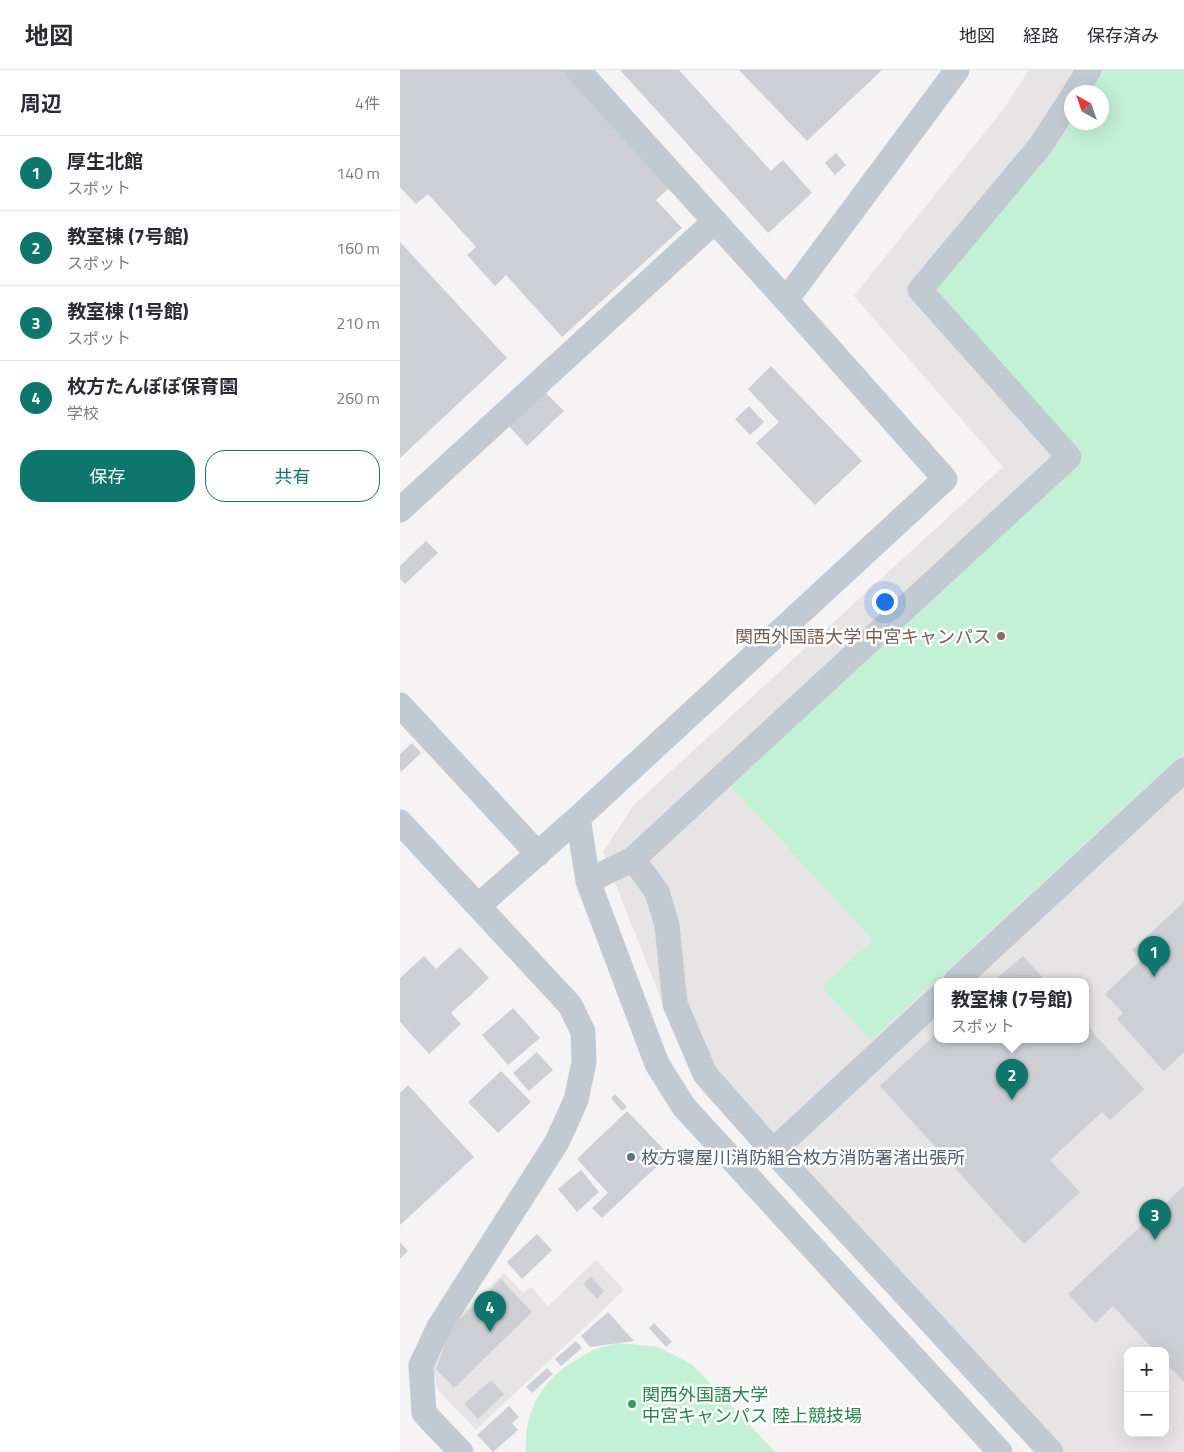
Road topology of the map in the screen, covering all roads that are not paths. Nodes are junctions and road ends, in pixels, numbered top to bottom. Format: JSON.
{"nodes":[{"id":1,"x":578,"y":70,"type":"edge"},
{"id":2,"x":956,"y":70,"type":"edge"},
{"id":3,"x":1089,"y":70,"type":"edge"},
{"id":4,"x":1079,"y":85,"type":"edge"},
{"id":5,"x":1064,"y":111,"type":"edge"},
{"id":6,"x":715,"y":221,"type":"junction"},
{"id":7,"x":786,"y":300,"type":"junction"},
{"id":8,"x":400,"y":510,"type":"edge"},
{"id":9,"x":400,"y":705,"type":"edge"},
{"id":10,"x":1184,"y":770,"type":"edge"},
{"id":11,"x":578,"y":818,"type":"junction"},
{"id":12,"x":400,"y":822,"type":"edge"},
{"id":13,"x":538,"y":854,"type":"junction"},
{"id":14,"x":633,"y":859,"type":"junction"},
{"id":15,"x":588,"y":881,"type":"junction"},
{"id":16,"x":478,"y":906,"type":"junction"},
{"id":17,"x":959,"y":978,"type":"edge"},
{"id":18,"x":934,"y":1002,"type":"edge"},
{"id":19,"x":773,"y":1151,"type":"junction"},
{"id":20,"x":461,"y":1452,"type":"edge"},
{"id":21,"x":1000,"y":1452,"type":"edge"},
{"id":22,"x":1051,"y":1452,"type":"edge"}],
"edges":[{"from":1,"to":6,"type":"street"},
{"from":2,"to":7,"type":"street"},
{"from":3,"to":4,"type":"street"},
{"from":5,"to":14,"type":"street"},
{"from":6,"to":7,"type":"street"},
{"from":6,"to":8,"type":"street"},
{"from":7,"to":11,"type":"street"},
{"from":9,"to":13,"type":"street"},
{"from":10,"to":17,"type":"street"},
{"from":11,"to":13,"type":"street"},
{"from":11,"to":15,"type":"street"},
{"from":12,"to":16,"type":"street"},
{"from":13,"to":16,"type":"street"},
{"from":14,"to":15,"type":"street"},
{"from":14,"to":19,"type":"street"},
{"from":15,"to":21,"type":"street"},
{"from":16,"to":20,"type":"street"},
{"from":18,"to":19,"type":"street"},
{"from":19,"to":22,"type":"street"}]}
